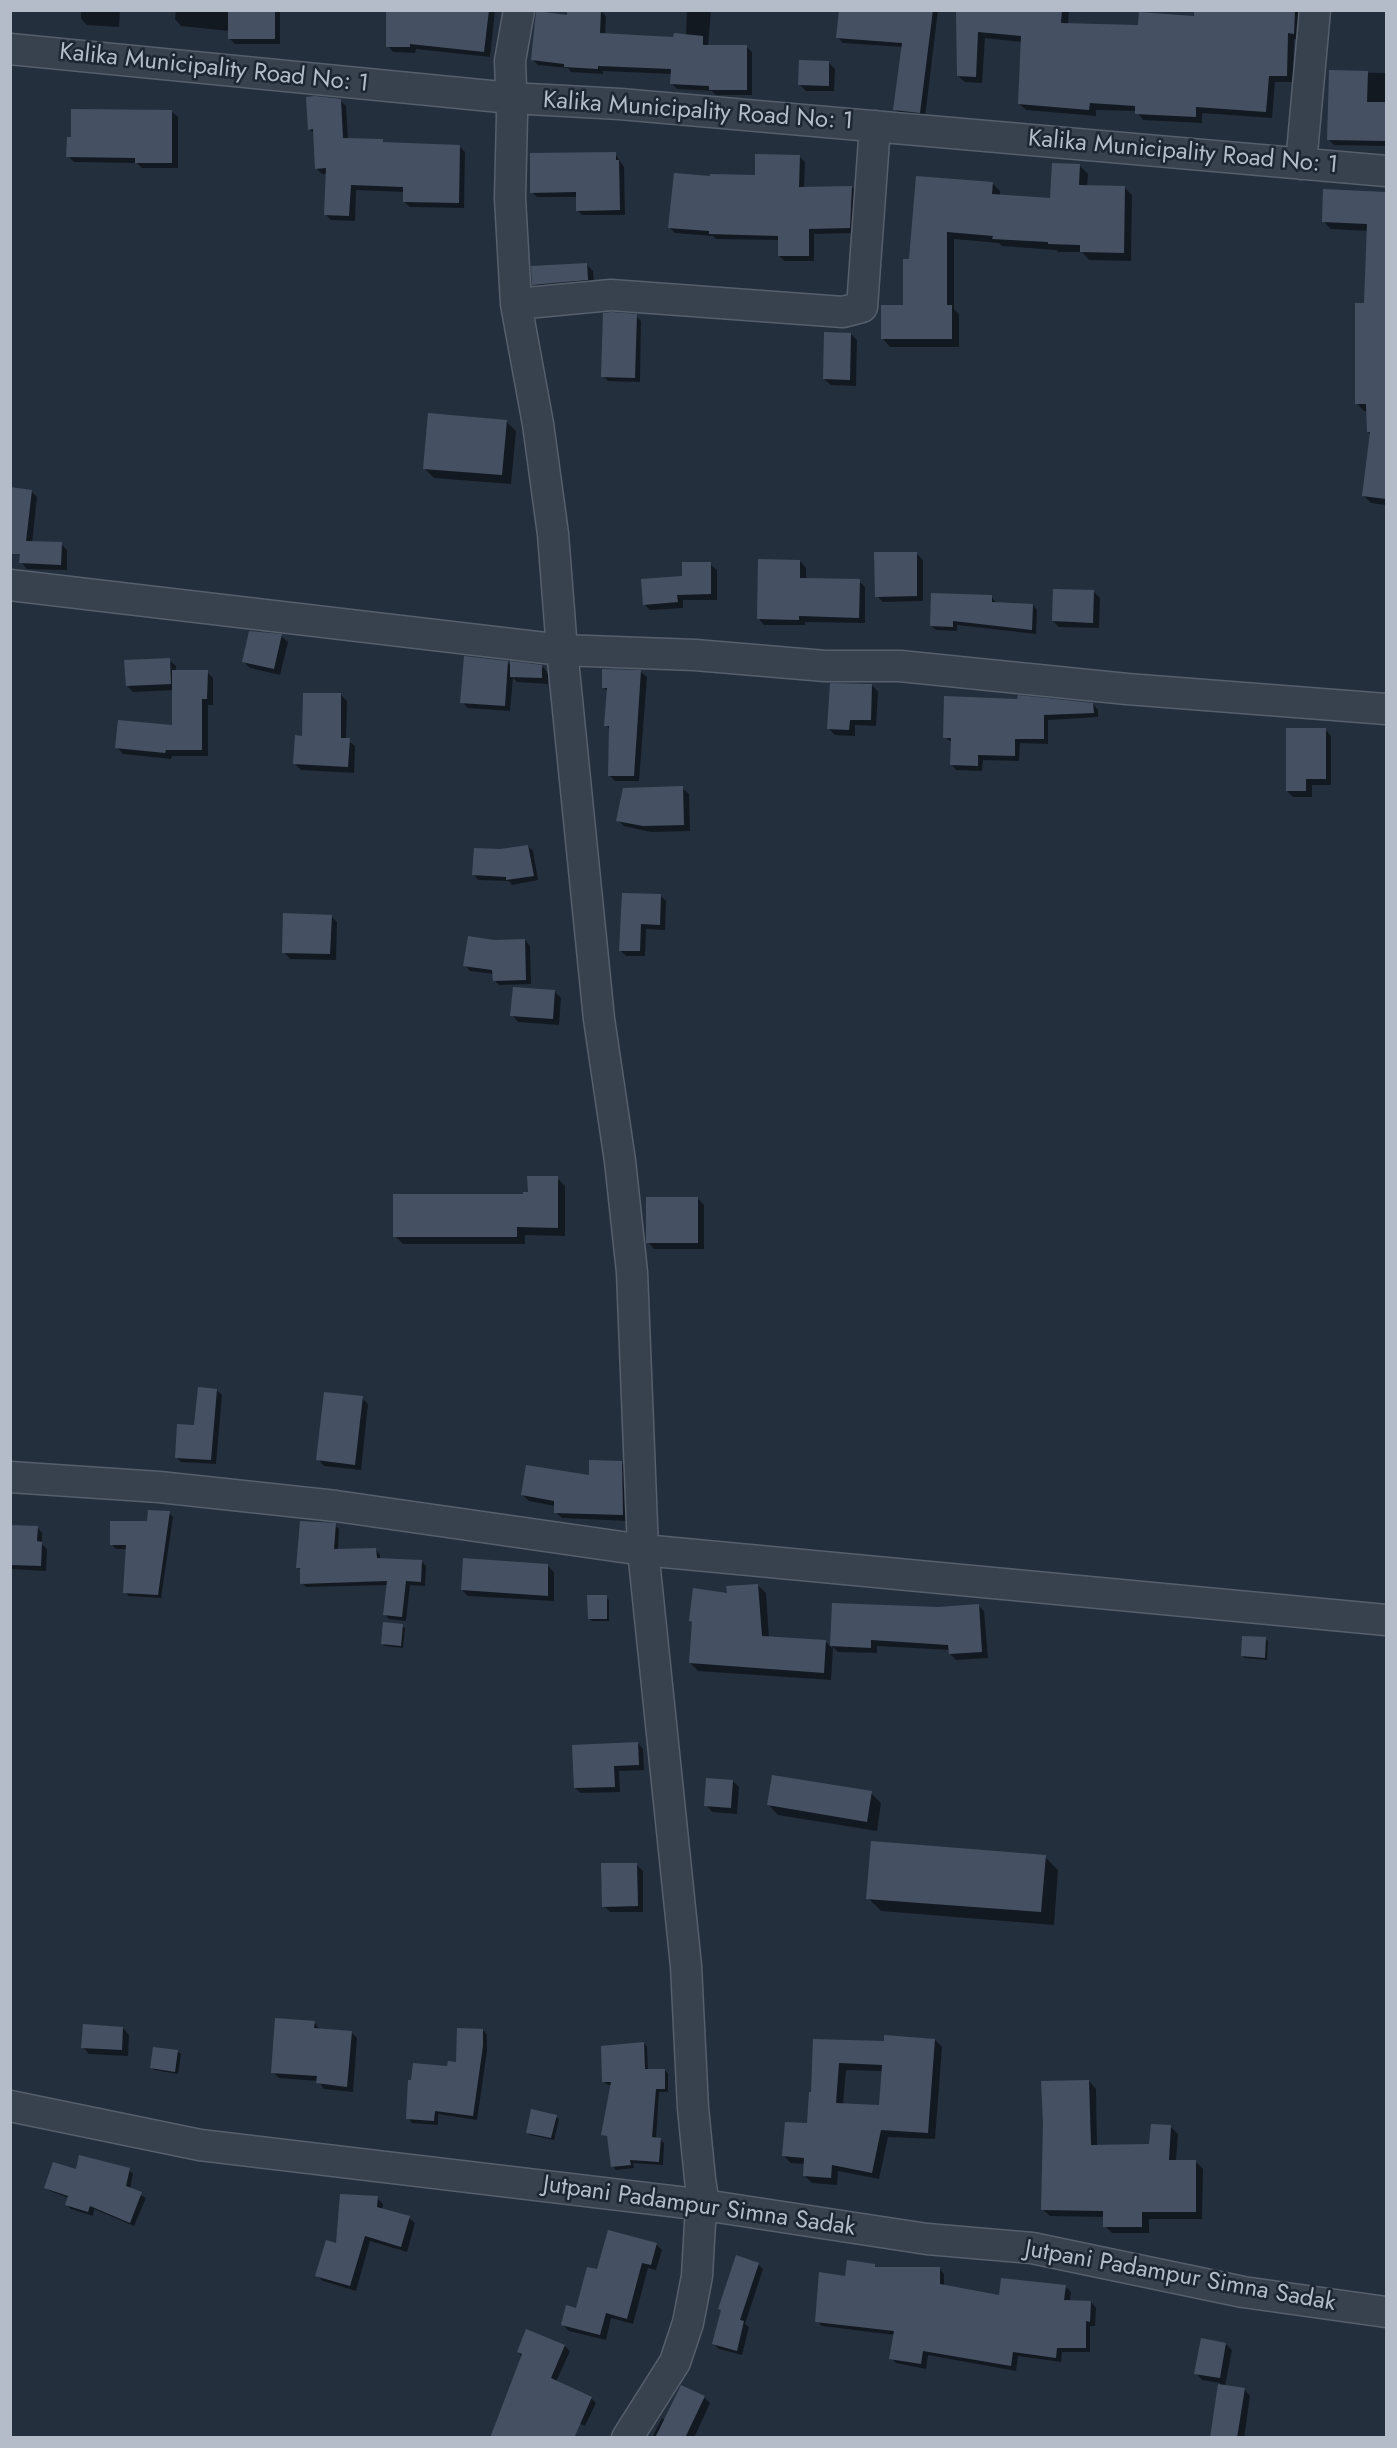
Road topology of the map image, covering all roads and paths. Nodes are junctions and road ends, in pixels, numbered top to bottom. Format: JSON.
{"nodes":[{"id":1,"x":519,"y":10,"type":"edge"},
{"id":2,"x":1315,"y":10,"type":"edge"},
{"id":3,"x":10,"y":49,"type":"edge"},
{"id":4,"x":511,"y":98,"type":"junction"},
{"id":5,"x":875,"y":126,"type":"junction"},
{"id":6,"x":1301,"y":164,"type":"junction"},
{"id":7,"x":1386,"y":171,"type":"edge"},
{"id":8,"x":516,"y":304,"type":"junction"},
{"id":9,"x":10,"y":585,"type":"edge"},
{"id":10,"x":562,"y":650,"type":"junction"},
{"id":11,"x":1386,"y":709,"type":"edge"},
{"id":12,"x":10,"y":1477,"type":"edge"},
{"id":13,"x":643,"y":1550,"type":"junction"},
{"id":14,"x":1386,"y":1620,"type":"edge"},
{"id":15,"x":10,"y":2106,"type":"edge"},
{"id":16,"x":704,"y":2205,"type":"junction"},
{"id":17,"x":1386,"y":2312,"type":"edge"},
{"id":18,"x":627,"y":2438,"type":"edge"}],
"edges":[{"from":1,"to":4,"type":"street"},
{"from":2,"to":6,"type":"street"},
{"from":3,"to":4,"type":"street","name":"Kalika Municipality Road No: 1"},
{"from":4,"to":5,"type":"street","name":"Kalika Municipality Road No: 1"},
{"from":4,"to":8,"type":"street"},
{"from":5,"to":6,"type":"street","name":"Kalika Municipality Road No: 1"},
{"from":5,"to":8,"type":"street"},
{"from":6,"to":7,"type":"street","name":"Kalika Municipality Road No: 1"},
{"from":8,"to":10,"type":"street"},
{"from":9,"to":10,"type":"street"},
{"from":10,"to":11,"type":"street"},
{"from":10,"to":13,"type":"street"},
{"from":12,"to":13,"type":"street"},
{"from":13,"to":14,"type":"street"},
{"from":13,"to":16,"type":"street"},
{"from":15,"to":16,"type":"street","name":"Jutpani Padampur Simna Sadak"},
{"from":16,"to":17,"type":"street","name":"Jutpani Padampur Simna Sadak"},
{"from":16,"to":18,"type":"street"}]}
